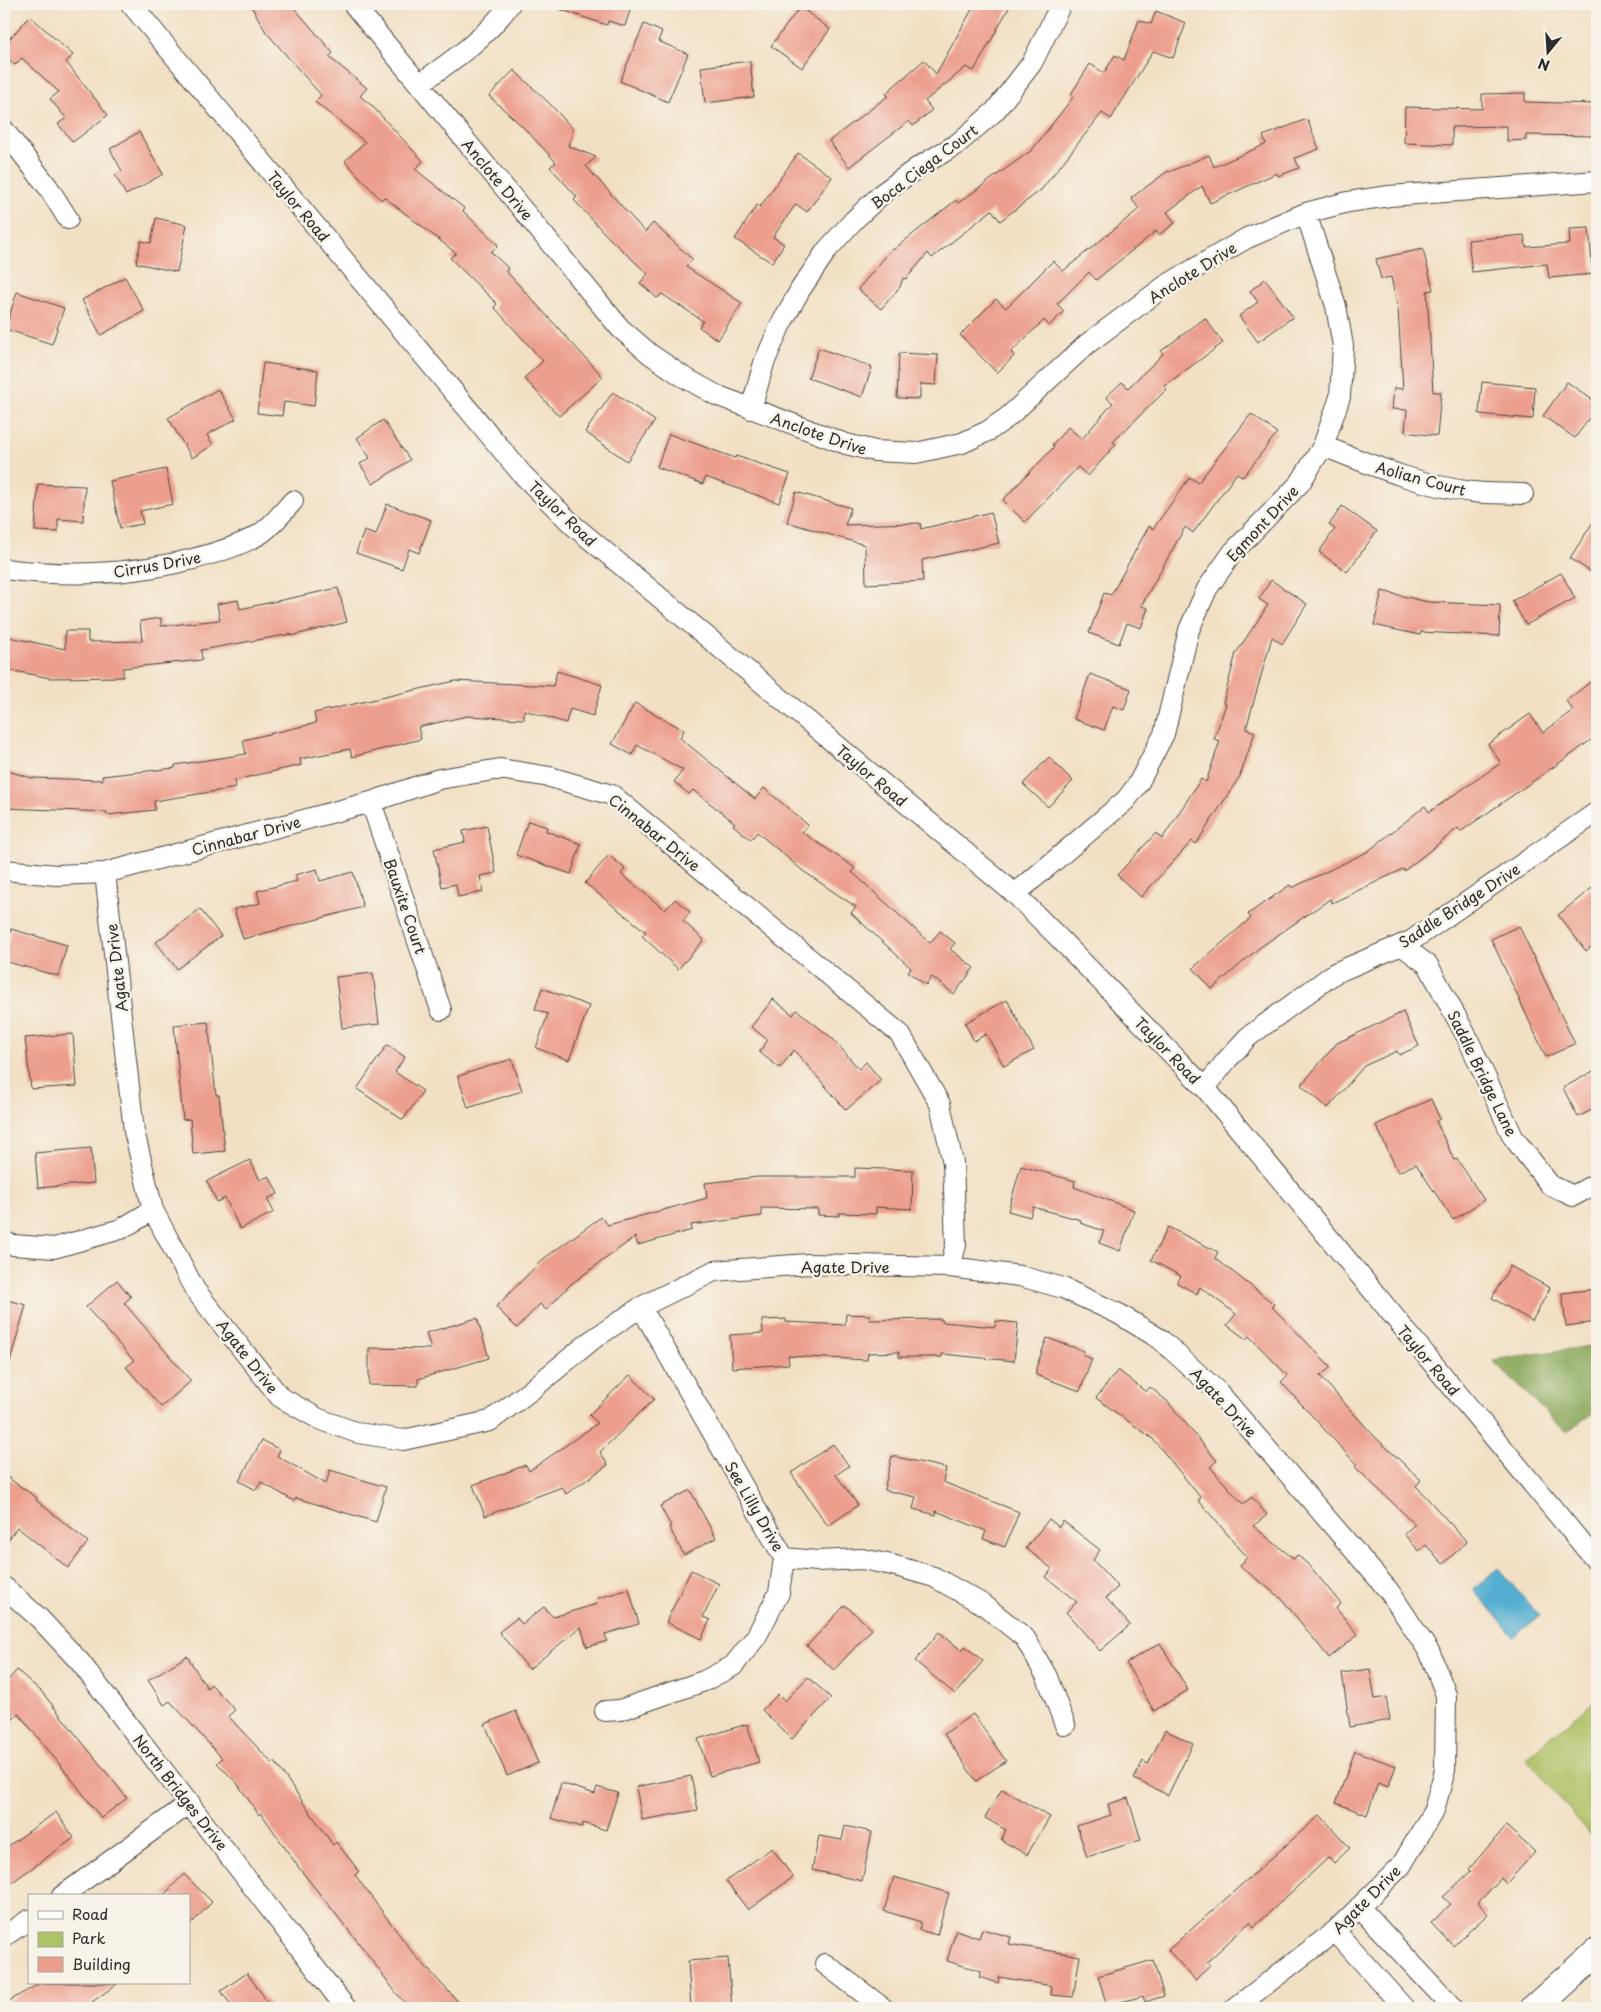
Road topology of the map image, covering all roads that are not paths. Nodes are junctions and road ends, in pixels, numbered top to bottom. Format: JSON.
{"nodes":[{"id":1,"x":131,"y":4,"type":"edge"},
{"id":2,"x":353,"y":4,"type":"edge"},
{"id":3,"x":510,"y":4,"type":"edge"},
{"id":4,"x":1061,"y":4,"type":"edge"},
{"id":5,"x":419,"y":84,"type":"junction"},
{"id":6,"x":4,"y":130,"type":"edge"},
{"id":7,"x":1597,"y":180,"type":"edge"},
{"id":8,"x":1306,"y":213,"type":"junction"},
{"id":9,"x":68,"y":219,"type":"dead end"},
{"id":10,"x":751,"y":409,"type":"junction"},
{"id":11,"x":1323,"y":446,"type":"junction"},
{"id":12,"x":1523,"y":494,"type":"dead end"},
{"id":13,"x":293,"y":502,"type":"dead end"},
{"id":14,"x":4,"y":569,"type":"edge"},
{"id":15,"x":371,"y":802,"type":"junction"},
{"id":16,"x":1597,"y":812,"type":"edge"},
{"id":17,"x":4,"y":870,"type":"edge"},
{"id":18,"x":105,"y":873,"type":"junction"},
{"id":19,"x":1015,"y":894,"type":"junction"},
{"id":20,"x":1401,"y":945,"type":"junction"},
{"id":21,"x":441,"y":1010,"type":"dead end"},
{"id":22,"x":1205,"y":1088,"type":"junction"},
{"id":23,"x":1597,"y":1184,"type":"edge"},
{"id":24,"x":153,"y":1210,"type":"junction"},
{"id":25,"x":4,"y":1242,"type":"edge"},
{"id":26,"x":950,"y":1267,"type":"junction"},
{"id":27,"x":641,"y":1307,"type":"junction"},
{"id":28,"x":784,"y":1558,"type":"junction"},
{"id":29,"x":1597,"y":1562,"type":"edge"},
{"id":30,"x":4,"y":1587,"type":"edge"},
{"id":31,"x":604,"y":1711,"type":"dead end"},
{"id":32,"x":1065,"y":1725,"type":"dead end"},
{"id":33,"x":190,"y":1803,"type":"junction"},
{"id":34,"x":65,"y":1894,"type":"edge"},
{"id":35,"x":1359,"y":1907,"type":"junction"},
{"id":36,"x":28,"y":1921,"type":"edge"},
{"id":37,"x":1335,"y":1931,"type":"junction"},
{"id":38,"x":4,"y":1936,"type":"edge"},
{"id":39,"x":1597,"y":1952,"type":"edge"},
{"id":40,"x":825,"y":1964,"type":"dead end"},
{"id":41,"x":346,"y":2008,"type":"edge"},
{"id":42,"x":883,"y":2008,"type":"edge"},
{"id":43,"x":1236,"y":2008,"type":"edge"},
{"id":44,"x":1404,"y":2008,"type":"edge"},
{"id":45,"x":1453,"y":2008,"type":"edge"},
{"id":46,"x":1534,"y":2008,"type":"edge"}],
"edges":[{"from":1,"to":19,"type":"street","name":"Taylor Road"},
{"from":2,"to":5,"type":"street","name":"Anclote Drive"},
{"from":3,"to":5,"type":"street"},
{"from":4,"to":10,"type":"street","name":"Boca Ciega Court"},
{"from":5,"to":10,"type":"street","name":"Anclote Drive"},
{"from":6,"to":9,"type":"street"},
{"from":7,"to":8,"type":"street","name":"Anclote Drive"},
{"from":8,"to":10,"type":"street","name":"Anclote Drive"},
{"from":8,"to":11,"type":"street","name":"Egmont Drive"},
{"from":11,"to":12,"type":"street","name":"Aolian Court"},
{"from":11,"to":19,"type":"street","name":"Egmont Drive"},
{"from":13,"to":14,"type":"street","name":"Cirrus Drive"},
{"from":15,"to":18,"type":"street","name":"Cinnabar Drive"},
{"from":15,"to":21,"type":"street","name":"Bauxite Court"},
{"from":15,"to":26,"type":"street","name":"Cinnabar Drive"},
{"from":16,"to":20,"type":"street","name":"Saddle Bridge Drive"},
{"from":17,"to":18,"type":"street","name":"Cinnabar Drive"},
{"from":18,"to":24,"type":"street","name":"Agate Drive"},
{"from":19,"to":22,"type":"street","name":"Taylor Road"},
{"from":20,"to":22,"type":"street","name":"Saddle Bridge Drive"},
{"from":20,"to":23,"type":"street","name":"Saddle Bridge Lane"},
{"from":22,"to":29,"type":"street","name":"Taylor Road"},
{"from":24,"to":25,"type":"street"},
{"from":24,"to":27,"type":"street","name":"Agate Drive"},
{"from":26,"to":27,"type":"street","name":"Agate Drive"},
{"from":26,"to":35,"type":"street","name":"Agate Drive"},
{"from":27,"to":28,"type":"street","name":"See Lilly Drive"},
{"from":28,"to":31,"type":"street","name":"See Lilly Drive"},
{"from":28,"to":32,"type":"street"},
{"from":30,"to":33,"type":"street","name":"North Bridges Drive"},
{"from":33,"to":34,"type":"street"},
{"from":33,"to":41,"type":"street","name":"North Bridges Drive"},
{"from":35,"to":37,"type":"street","name":"Agate Drive"},
{"from":35,"to":45,"type":"street"},
{"from":36,"to":38,"type":"street"},
{"from":37,"to":43,"type":"street","name":"Agate Drive"},
{"from":37,"to":44,"type":"street"},
{"from":39,"to":46,"type":"main road"},
{"from":40,"to":42,"type":"street"}]}
